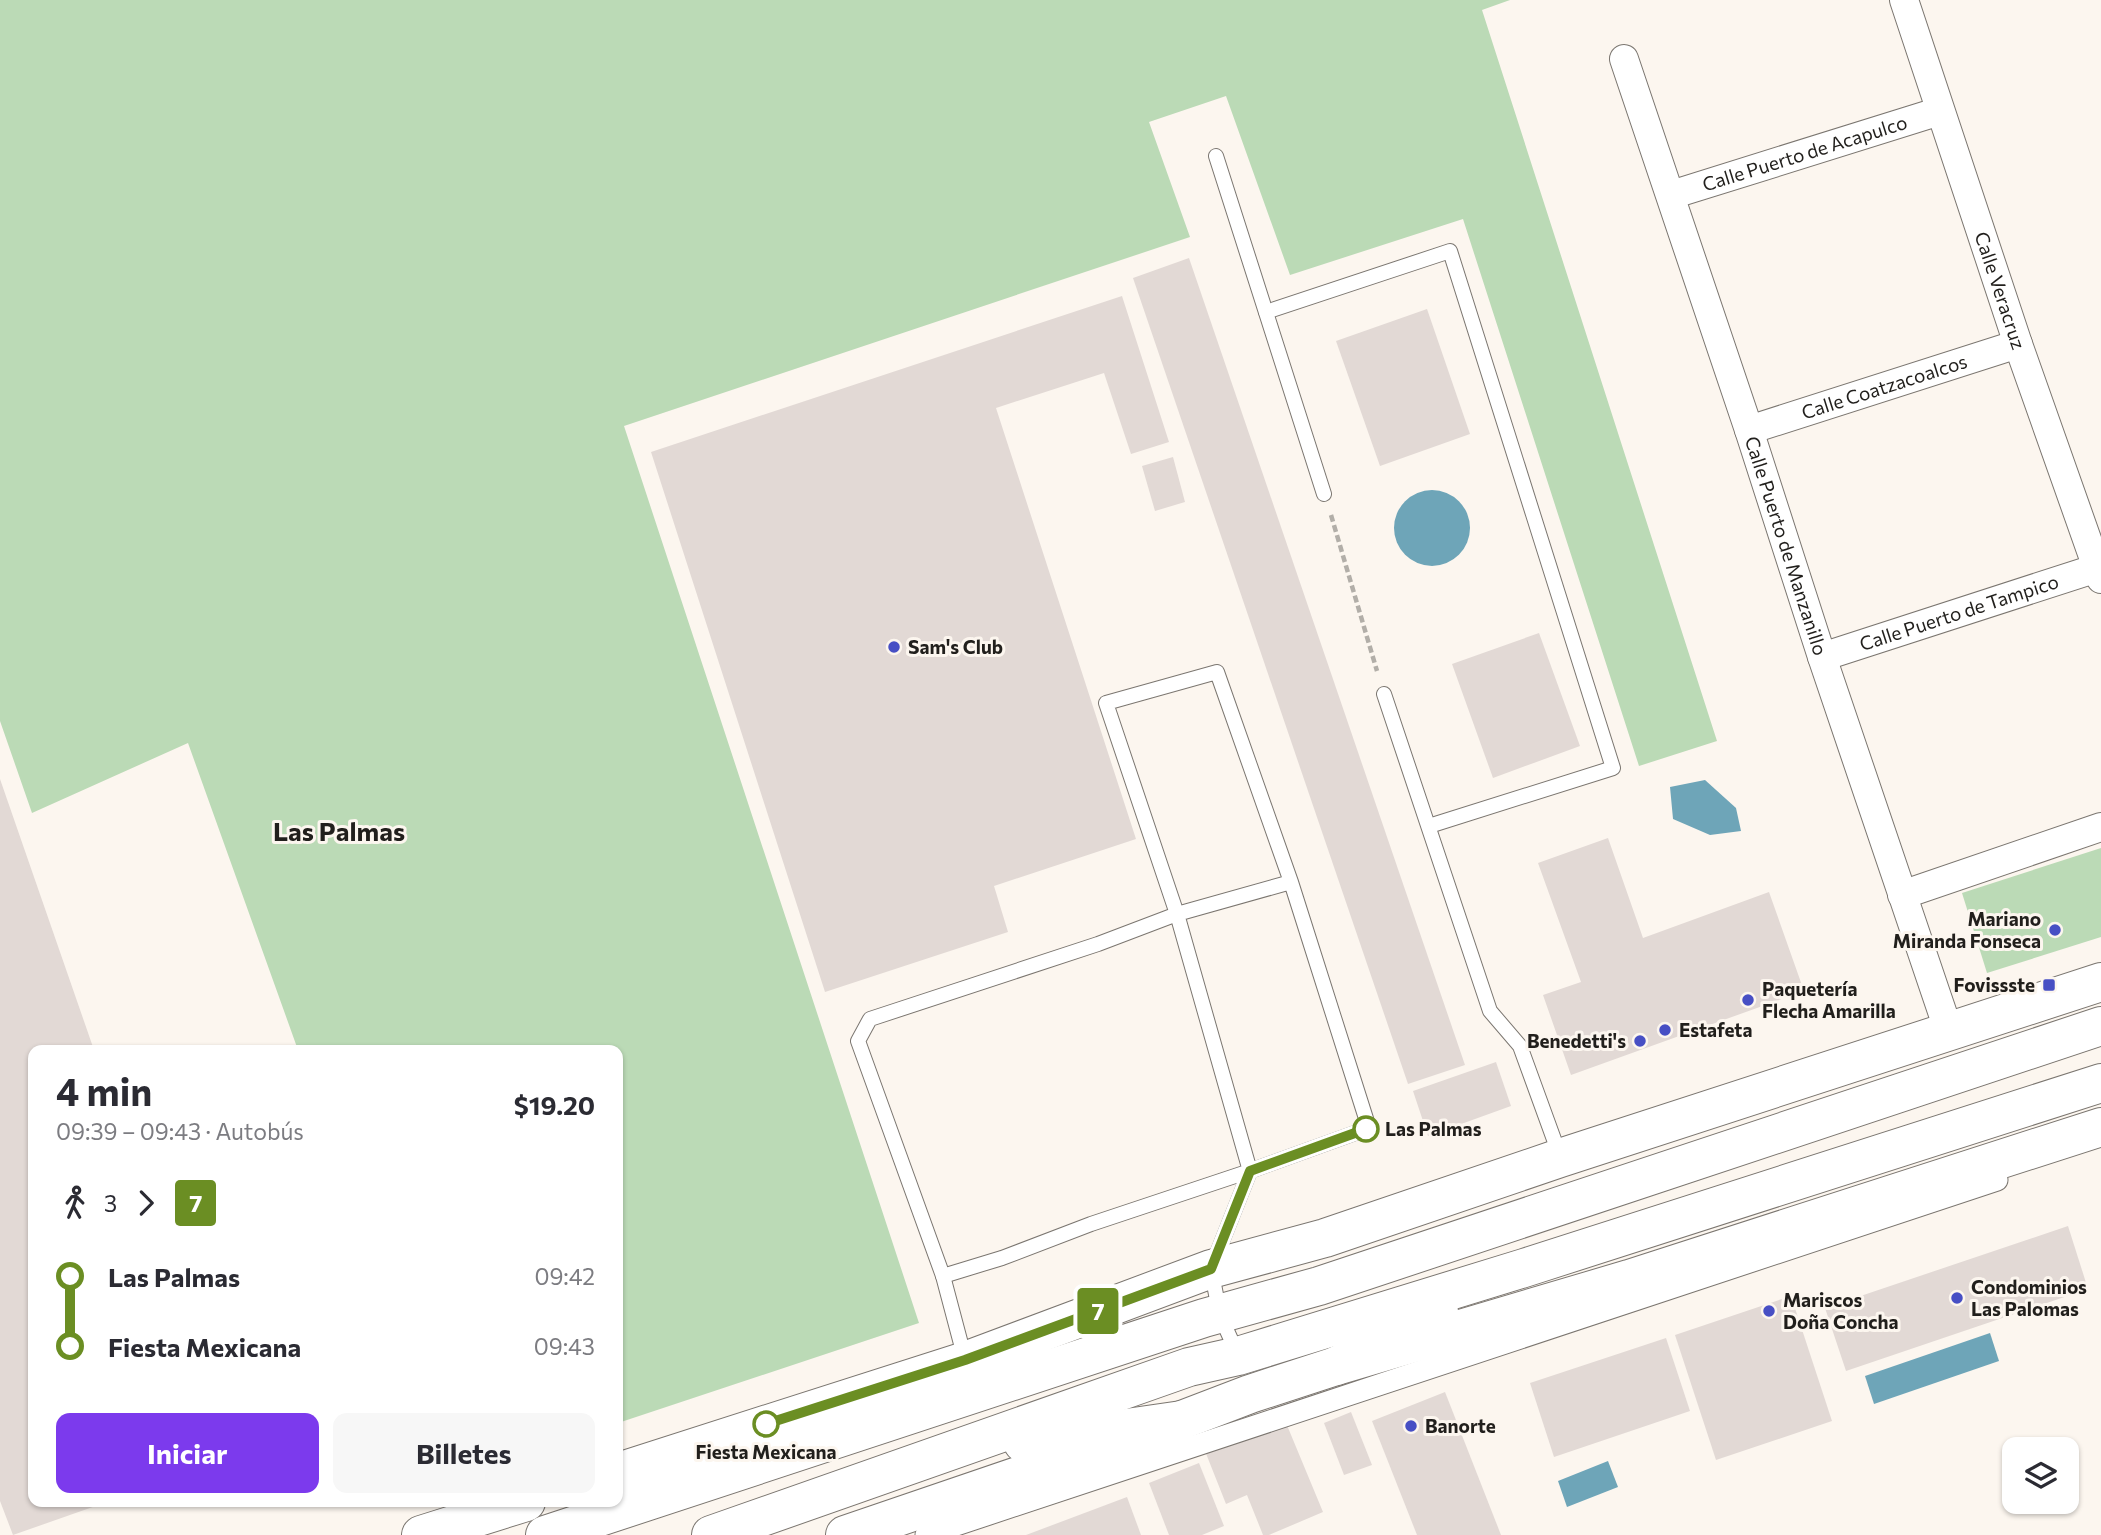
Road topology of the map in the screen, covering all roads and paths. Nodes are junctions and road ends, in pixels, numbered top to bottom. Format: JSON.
{"nodes":[{"id":1,"x":1904,"y":0,"type":"edge"},
{"id":2,"x":1625,"y":59,"type":"dead end"},
{"id":3,"x":1940,"y":111,"type":"junction"},
{"id":4,"x":1216,"y":156,"type":"dead end"},
{"id":5,"x":1671,"y":195,"type":"junction"},
{"id":6,"x":1266,"y":312,"type":"junction"},
{"id":7,"x":2018,"y":344,"type":"junction"},
{"id":8,"x":1749,"y":430,"type":"junction"},
{"id":9,"x":1324,"y":494,"type":"joint"},
{"id":10,"x":2099,"y":573,"type":"edge"},
{"id":11,"x":1822,"y":657,"type":"junction"},
{"id":12,"x":1384,"y":694,"type":"joint"},
{"id":13,"x":1429,"y":826,"type":"junction"},
{"id":14,"x":2101,"y":827,"type":"edge"},
{"id":15,"x":1291,"y":882,"type":"junction"},
{"id":16,"x":1902,"y":895,"type":"junction"},
{"id":17,"x":1177,"y":914,"type":"junction"},
{"id":18,"x":2101,"y":982,"type":"edge"},
{"id":19,"x":2101,"y":1026,"type":"edge"},
{"id":20,"x":1949,"y":1032,"type":"junction"},
{"id":21,"x":2101,"y":1083,"type":"edge"},
{"id":22,"x":2101,"y":1127,"type":"edge"},
{"id":23,"x":2101,"y":1146,"type":"edge"},
{"id":24,"x":1560,"y":1157,"type":"junction"},
{"id":25,"x":1250,"y":1171,"type":"junction"},
{"id":26,"x":1524,"y":1268,"type":"junction"},
{"id":27,"x":1211,"y":1269,"type":"junction"},
{"id":28,"x":943,"y":1276,"type":"junction"},
{"id":29,"x":1220,"y":1315,"type":"junction"},
{"id":30,"x":965,"y":1360,"type":"junction"},
{"id":31,"x":1336,"y":1366,"type":"junction"},
{"id":32,"x":1244,"y":1375,"type":"junction"},
{"id":33,"x":1182,"y":1420,"type":"junction"},
{"id":34,"x":937,"y":1455,"type":"junction"},
{"id":35,"x":623,"y":1470,"type":"edge"},
{"id":36,"x":510,"y":1507,"type":"edge"},
{"id":37,"x":421,"y":1535,"type":"edge"},
{"id":38,"x":545,"y":1535,"type":"edge"},
{"id":39,"x":711,"y":1535,"type":"edge"},
{"id":40,"x":845,"y":1535,"type":"edge"},
{"id":41,"x":926,"y":1535,"type":"edge"}],
"edges":[{"from":1,"to":3,"type":"street","name":"Calle Veracruz"},
{"from":2,"to":5,"type":"street","name":"Calle Puerto de Manzanillo"},
{"from":3,"to":5,"type":"street","name":"Calle Puerto de Acapulco"},
{"from":3,"to":7,"type":"street","name":"Calle Veracruz"},
{"from":4,"to":6,"type":"lane"},
{"from":5,"to":8,"type":"street","name":"Calle Puerto de Manzanillo"},
{"from":6,"to":9,"type":"lane"},
{"from":6,"to":13,"type":"lane"},
{"from":7,"to":8,"type":"street","name":"Calle Coatzacoalcos"},
{"from":7,"to":10,"type":"street","name":"Calle Veracruz"},
{"from":8,"to":11,"type":"street","name":"Calle Puerto de Manzanillo"},
{"from":9,"to":12,"type":"path"},
{"from":10,"to":11,"type":"street","name":"Calle Puerto de Tampico"},
{"from":11,"to":16,"type":"street","name":"Calle Puerto de Manzanillo"},
{"from":12,"to":13,"type":"lane"},
{"from":13,"to":24,"type":"lane"},
{"from":14,"to":16,"type":"street"},
{"from":15,"to":17,"type":"lane"},
{"from":15,"to":17,"type":"lane"},
{"from":15,"to":25,"type":"lane"},
{"from":16,"to":20,"type":"street","name":"Calle Puerto de Manzanillo"},
{"from":17,"to":25,"type":"lane"},
{"from":17,"to":28,"type":"lane"},
{"from":18,"to":20,"type":"main road"},
{"from":19,"to":29,"type":"main road"},
{"from":20,"to":24,"type":"main road"},
{"from":21,"to":26,"type":"main road"},
{"from":22,"to":31,"type":"main road"},
{"from":23,"to":41,"type":"street"},
{"from":24,"to":27,"type":"main road"},
{"from":25,"to":27,"type":"lane"},
{"from":25,"to":28,"type":"lane"},
{"from":26,"to":31,"type":"main road"},
{"from":26,"to":32,"type":"main road"},
{"from":27,"to":29,"type":"lane"},
{"from":27,"to":30,"type":"main road"},
{"from":28,"to":30,"type":"lane"},
{"from":29,"to":32,"type":"lane"},
{"from":29,"to":38,"type":"main road"},
{"from":30,"to":35,"type":"main road"},
{"from":31,"to":32,"type":"main road"},
{"from":32,"to":33,"type":"main road"},
{"from":32,"to":34,"type":"main road"},
{"from":33,"to":34,"type":"main road"},
{"from":33,"to":40,"type":"main road"},
{"from":34,"to":39,"type":"main road"},
{"from":36,"to":37,"type":"main road"}]}
